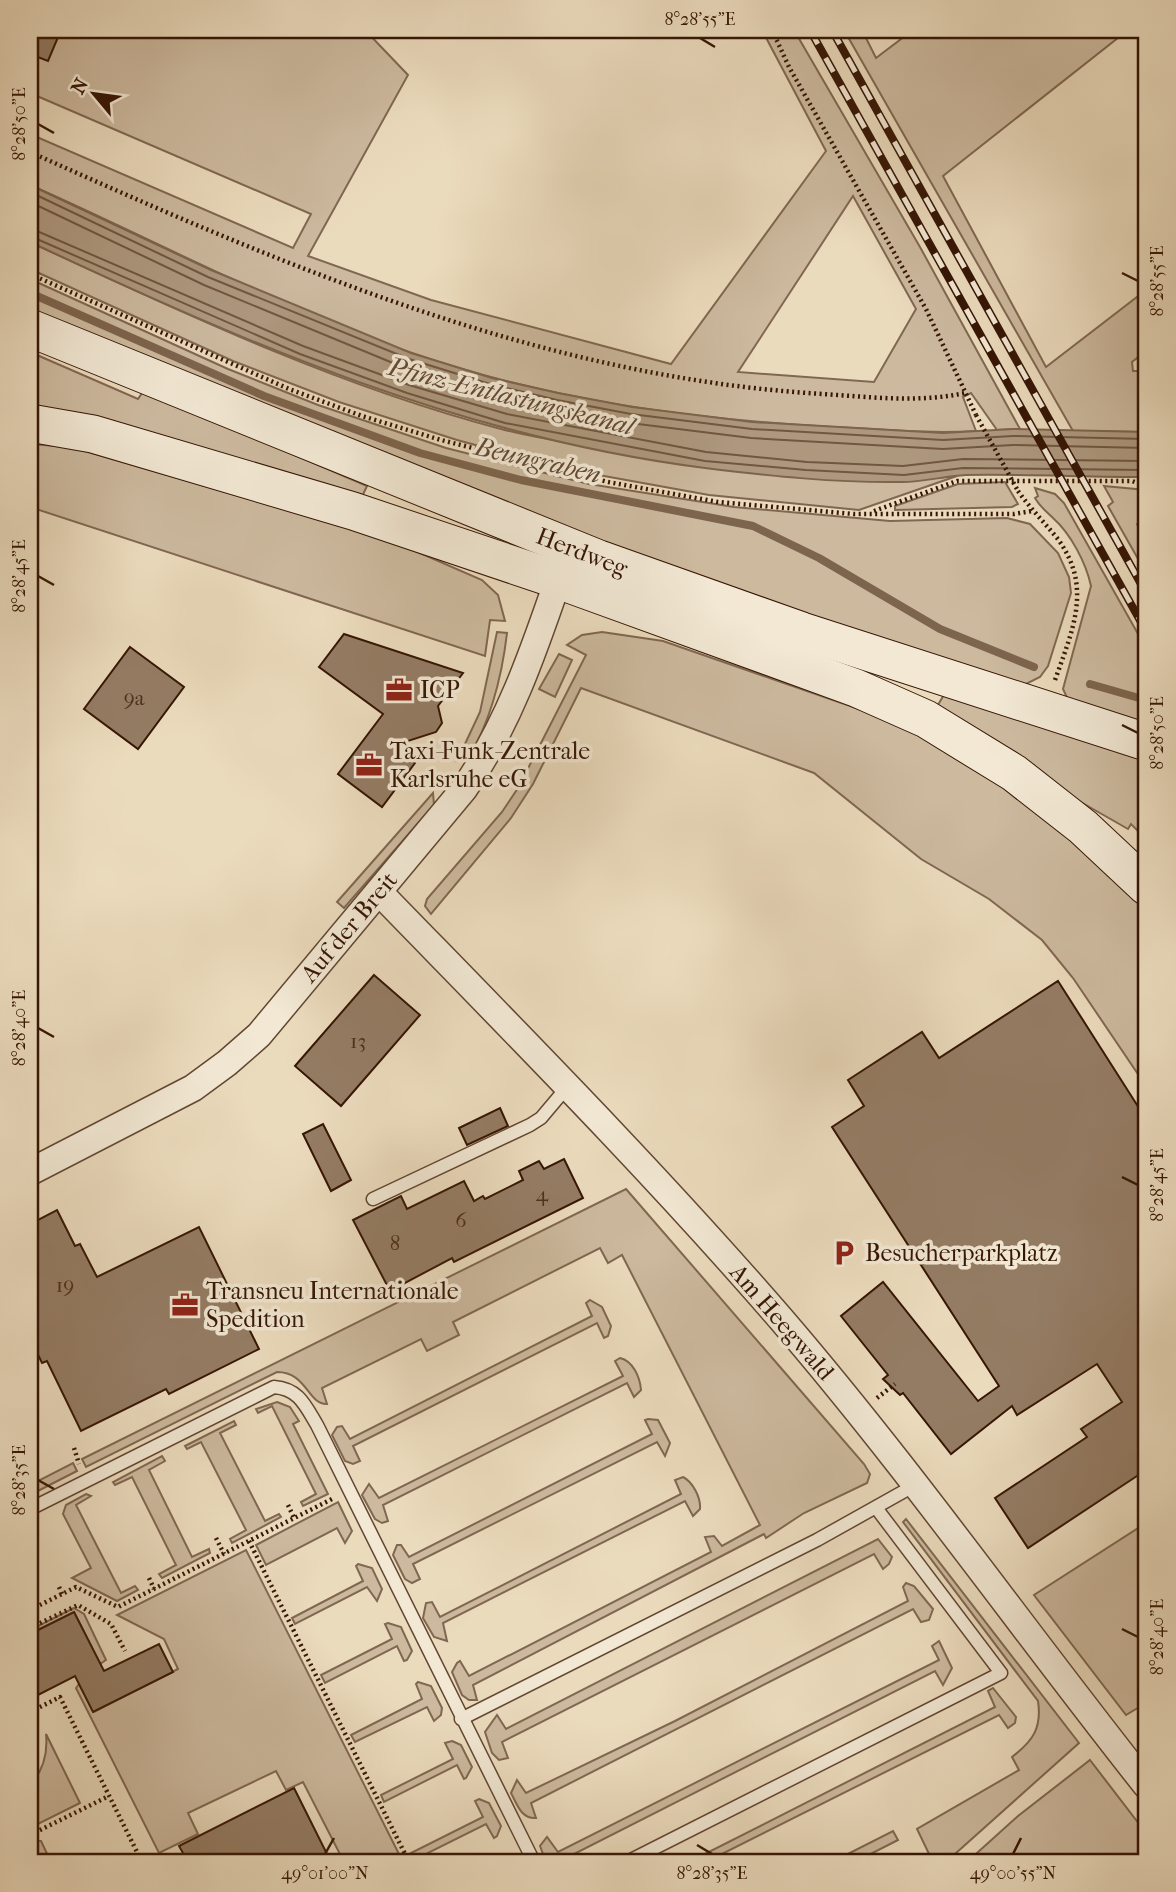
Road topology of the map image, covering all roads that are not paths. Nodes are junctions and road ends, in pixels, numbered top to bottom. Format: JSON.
{"nodes":[{"id":1,"x":30,"y":328,"type":"edge"},
{"id":2,"x":30,"y":423,"type":"edge"},
{"id":3,"x":558,"y":580,"type":"junction"},
{"id":4,"x":1146,"y":743,"type":"edge"},
{"id":5,"x":1146,"y":886,"type":"edge"},
{"id":6,"x":379,"y":892,"type":"junction"},
{"id":7,"x":568,"y":1086,"type":"junction"},
{"id":8,"x":30,"y":1172,"type":"edge"},
{"id":9,"x":373,"y":1199,"type":"dead end"},
{"id":10,"x":918,"y":1484,"type":"junction"},
{"id":11,"x":877,"y":1508,"type":"junction"},
{"id":12,"x":30,"y":1509,"type":"edge"},
{"id":13,"x":461,"y":1719,"type":"junction"},
{"id":14,"x":1146,"y":1785,"type":"edge"},
{"id":15,"x":534,"y":1862,"type":"edge"},
{"id":16,"x":627,"y":1862,"type":"edge"}],
"edges":[{"from":1,"to":4,"type":"main road","name":"Herdweg"},
{"from":2,"to":3,"type":"main road"},
{"from":3,"to":5,"type":"main road"},
{"from":3,"to":6,"type":"street","name":"Auf der Breit"},
{"from":6,"to":7,"type":"street","name":"Am Heegwald"},
{"from":6,"to":8,"type":"street","name":"Auf der Breit"},
{"from":7,"to":9,"type":"lane"},
{"from":7,"to":10,"type":"street","name":"Am Heegwald"},
{"from":10,"to":11,"type":"lane"},
{"from":10,"to":14,"type":"street","name":"Am Heegwald"},
{"from":11,"to":13,"type":"lane"},
{"from":11,"to":16,"type":"lane"},
{"from":12,"to":13,"type":"lane"},
{"from":13,"to":15,"type":"lane"}]}
